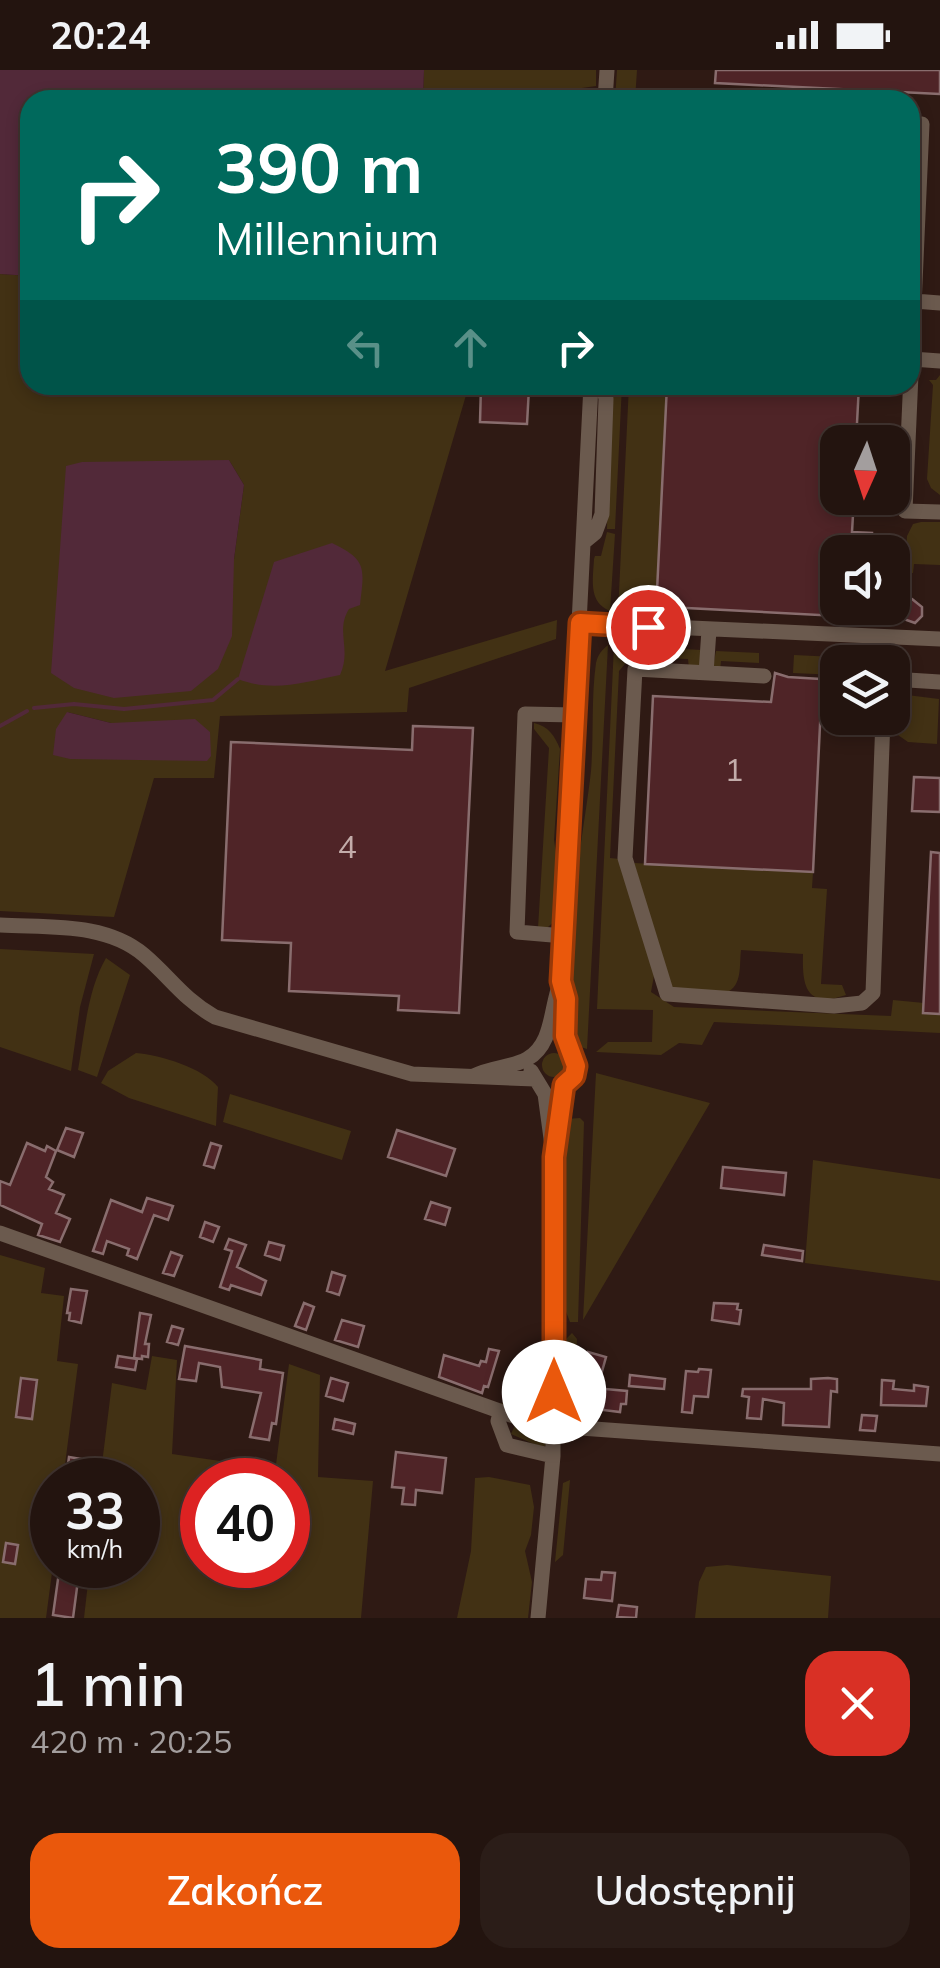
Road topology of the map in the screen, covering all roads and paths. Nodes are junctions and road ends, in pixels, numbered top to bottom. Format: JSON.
{"nodes":[{"id":1,"x":922,"y":124,"type":"dead end"},
{"id":2,"x":920,"y":168,"type":"edge"},
{"id":3,"x":591,"y":395,"type":"edge"},
{"id":4,"x":605,"y":395,"type":"edge"},
{"id":5,"x":910,"y":395,"type":"edge"},
{"id":6,"x":940,"y":512,"type":"edge"},
{"id":7,"x":584,"y":542,"type":"junction"},
{"id":8,"x":580,"y":623,"type":"junction"},
{"id":9,"x":709,"y":630,"type":"junction"},
{"id":10,"x":886,"y":638,"type":"junction"},
{"id":11,"x":940,"y":639,"type":"edge"},
{"id":12,"x":886,"y":645,"type":"edge"},
{"id":13,"x":706,"y":673,"type":"junction"},
{"id":14,"x":764,"y":676,"type":"dead end"},
{"id":15,"x":910,"y":680,"type":"edge"},
{"id":16,"x":940,"y":682,"type":"edge"},
{"id":17,"x":575,"y":715,"type":"junction"},
{"id":18,"x":882,"y":735,"type":"edge"},
{"id":19,"x":0,"y":925,"type":"edge"},
{"id":20,"x":564,"y":936,"type":"junction"},
{"id":21,"x":561,"y":981,"type":"junction"},
{"id":22,"x":544,"y":1044,"type":"junction"},
{"id":23,"x":568,"y":1046,"type":"junction"},
{"id":24,"x":532,"y":1057,"type":"junction"},
{"id":25,"x":576,"y":1062,"type":"junction"},
{"id":26,"x":596,"y":1063,"type":"dead end"},
{"id":27,"x":474,"y":1076,"type":"junction"},
{"id":28,"x":538,"y":1082,"type":"junction"},
{"id":29,"x":564,"y":1085,"type":"junction"},
{"id":30,"x":554,"y":1157,"type":"junction"},
{"id":31,"x":0,"y":1233,"type":"edge"},
{"id":32,"x":500,"y":1413,"type":"junction"},
{"id":33,"x":554,"y":1427,"type":"junction"},
{"id":34,"x":940,"y":1454,"type":"edge"},
{"id":35,"x":553,"y":1456,"type":"junction"},
{"id":36,"x":538,"y":1618,"type":"edge"}],
"edges":[{"from":1,"to":2,"type":"street"},
{"from":3,"to":7,"type":"street"},
{"from":4,"to":7,"type":"street"},
{"from":5,"to":6,"type":"street"},
{"from":7,"to":8,"type":"street"},
{"from":8,"to":9,"type":"street"},
{"from":8,"to":17,"type":"street"},
{"from":9,"to":10,"type":"street"},
{"from":9,"to":13,"type":"street"},
{"from":10,"to":11,"type":"street"},
{"from":10,"to":12,"type":"street"},
{"from":13,"to":14,"type":"street"},
{"from":13,"to":18,"type":"street"},
{"from":15,"to":16,"type":"street"},
{"from":17,"to":20,"type":"street"},
{"from":17,"to":20,"type":"street"},
{"from":19,"to":27,"type":"street"},
{"from":20,"to":21,"type":"street"},
{"from":21,"to":22,"type":"street"},
{"from":21,"to":23,"type":"street"},
{"from":22,"to":23,"type":"street"},
{"from":22,"to":24,"type":"street"},
{"from":23,"to":25,"type":"street"},
{"from":24,"to":27,"type":"street"},
{"from":24,"to":28,"type":"street"},
{"from":25,"to":26,"type":"street"},
{"from":25,"to":29,"type":"street"},
{"from":27,"to":28,"type":"street"},
{"from":28,"to":29,"type":"street"},
{"from":28,"to":30,"type":"street"},
{"from":29,"to":30,"type":"street"},
{"from":30,"to":33,"type":"street"},
{"from":31,"to":32,"type":"street"},
{"from":32,"to":33,"type":"street"},
{"from":32,"to":35,"type":"street"},
{"from":33,"to":34,"type":"street"},
{"from":33,"to":35,"type":"street"},
{"from":35,"to":36,"type":"street"}]}
